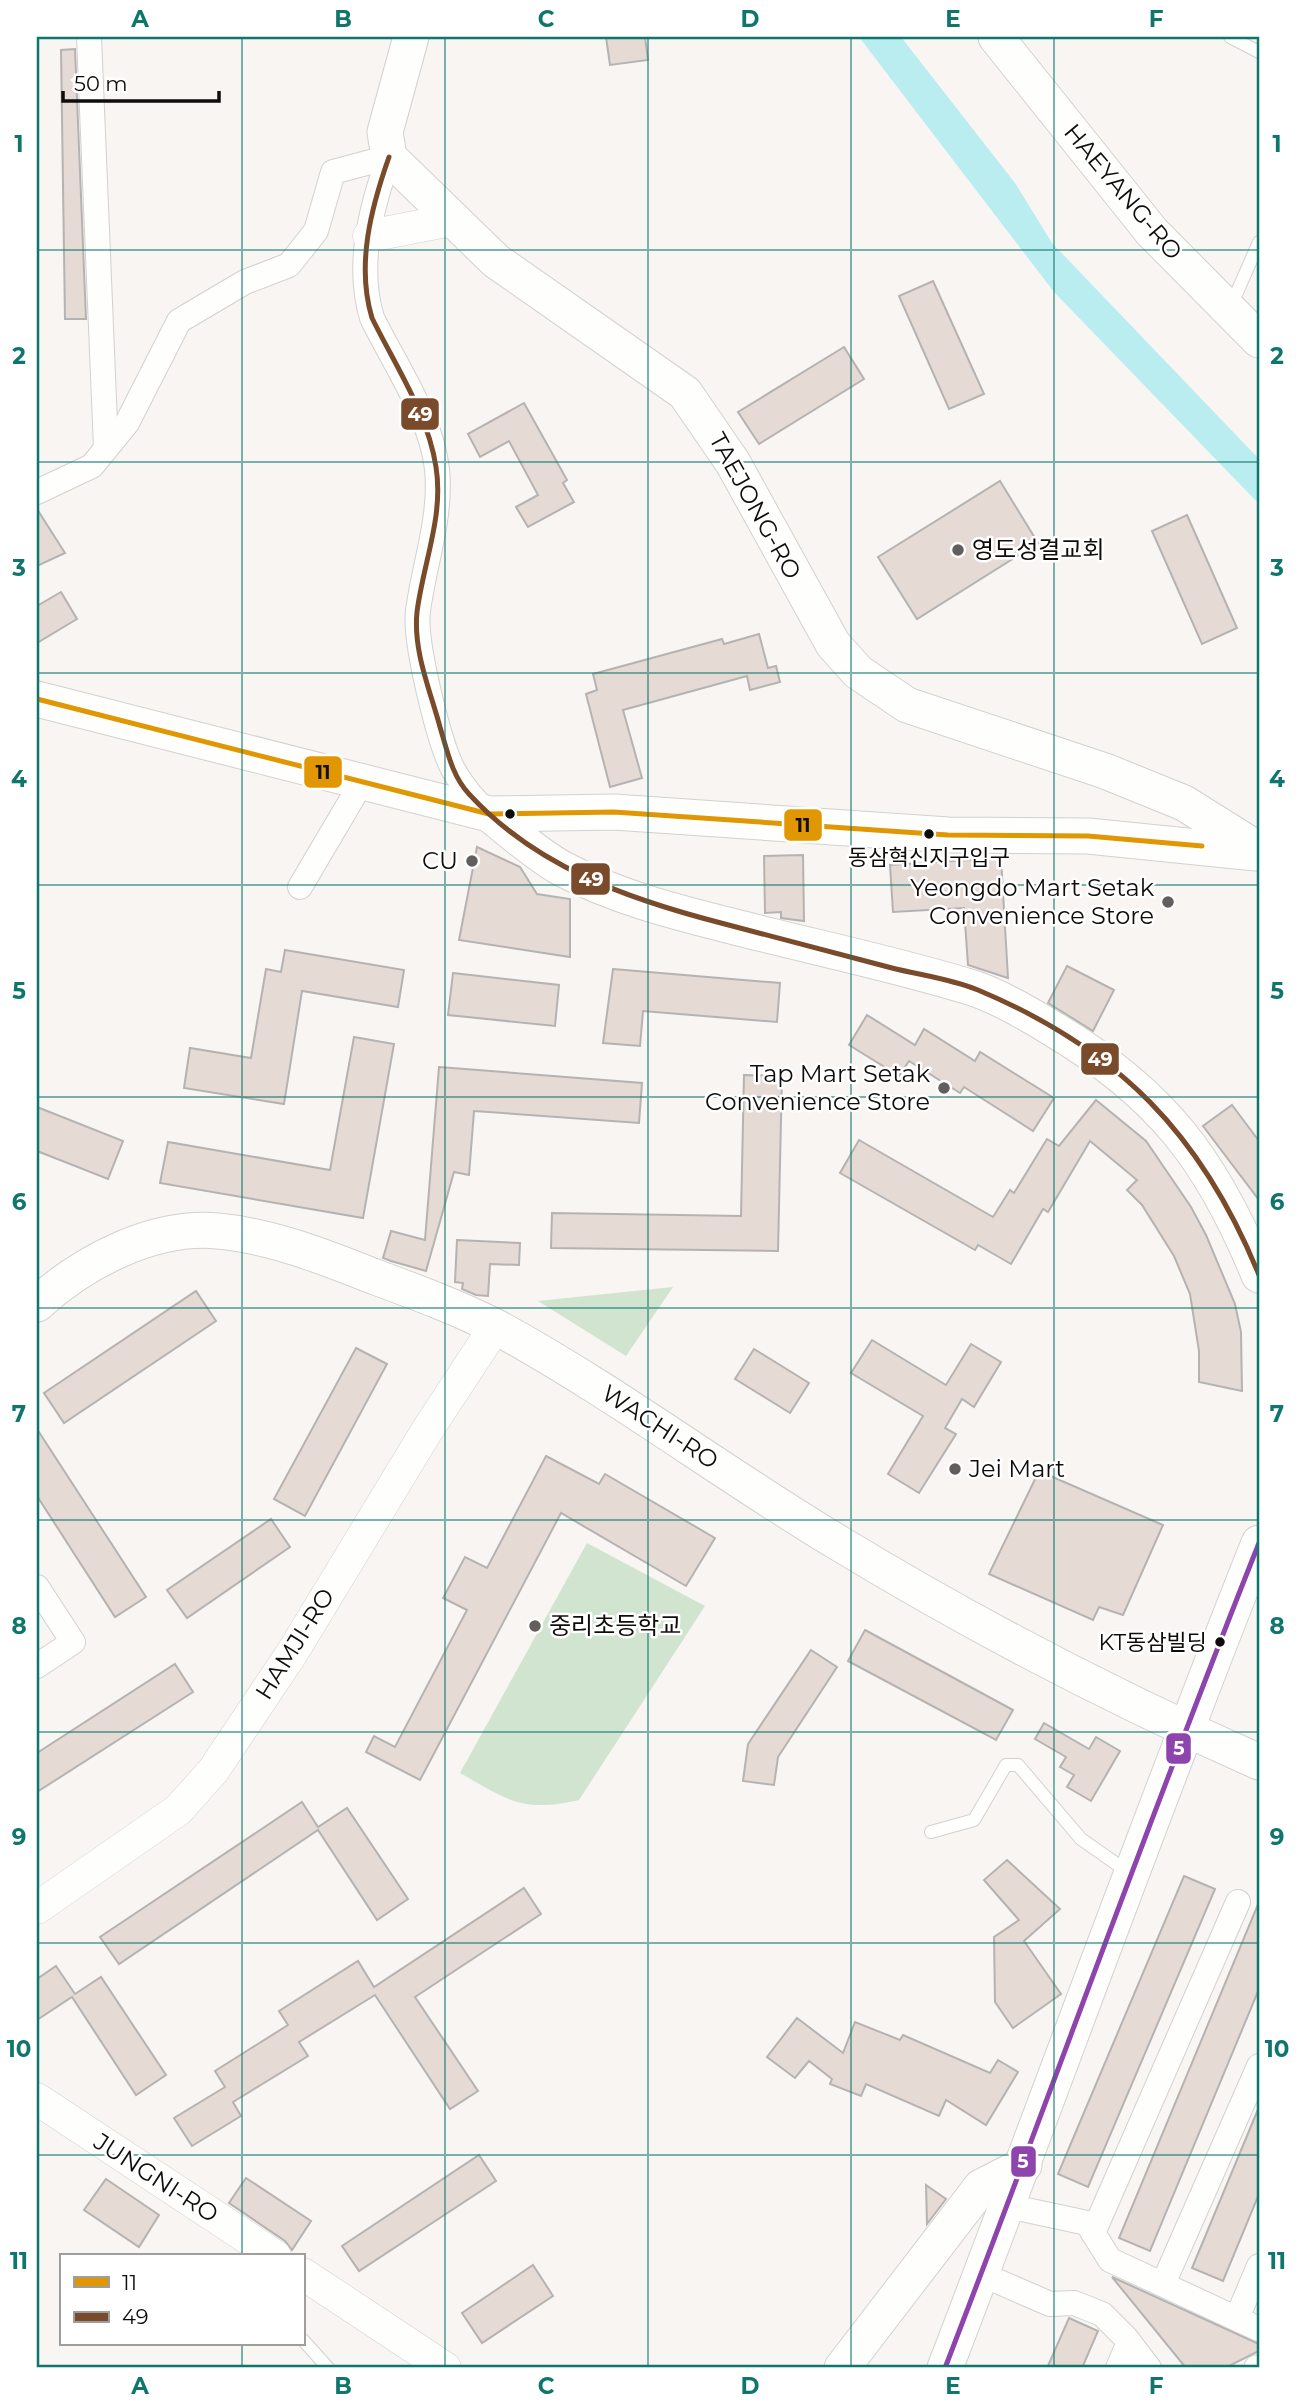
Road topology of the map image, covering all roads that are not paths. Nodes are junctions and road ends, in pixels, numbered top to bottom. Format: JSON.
{"nodes":[{"id":1,"x":89,"y":37,"type":"edge"},
{"id":2,"x":411,"y":37,"type":"edge"},
{"id":3,"x":996,"y":37,"type":"edge"},
{"id":4,"x":1230,"y":37,"type":"edge"},
{"id":5,"x":1259,"y":52,"type":"edge"},
{"id":6,"x":389,"y":157,"type":"junction"},
{"id":7,"x":451,"y":220,"type":"junction"},
{"id":8,"x":369,"y":236,"type":"junction"},
{"id":9,"x":1259,"y":242,"type":"edge"},
{"id":10,"x":1229,"y":310,"type":"junction"},
{"id":11,"x":1259,"y":340,"type":"edge"},
{"id":12,"x":106,"y":448,"type":"junction"},
{"id":13,"x":37,"y":492,"type":"edge"},
{"id":14,"x":37,"y":699,"type":"edge"},
{"id":15,"x":362,"y":782,"type":"junction"},
{"id":16,"x":489,"y":814,"type":"junction"},
{"id":17,"x":1259,"y":851,"type":"edge"},
{"id":18,"x":299,"y":887,"type":"dead end"},
{"id":19,"x":1259,"y":1275,"type":"edge"},
{"id":20,"x":37,"y":1304,"type":"edge"},
{"id":21,"x":495,"y":1327,"type":"junction"},
{"id":22,"x":1259,"y":1543,"type":"edge"},
{"id":23,"x":37,"y":1587,"type":"edge"},
{"id":24,"x":37,"y":1666,"type":"edge"},
{"id":25,"x":1185,"y":1729,"type":"junction"},
{"id":26,"x":1259,"y":1762,"type":"edge"},
{"id":27,"x":931,"y":1832,"type":"dead end"},
{"id":28,"x":1132,"y":1874,"type":"junction"},
{"id":29,"x":1238,"y":1902,"type":"dead end"},
{"id":30,"x":37,"y":1908,"type":"edge"},
{"id":31,"x":1259,"y":2066,"type":"edge"},
{"id":32,"x":37,"y":2099,"type":"edge"},
{"id":33,"x":1024,"y":2165,"type":"junction"},
{"id":34,"x":1008,"y":2206,"type":"junction"},
{"id":35,"x":1093,"y":2233,"type":"junction"},
{"id":36,"x":272,"y":2254,"type":"edge"},
{"id":37,"x":919,"y":2264,"type":"junction"},
{"id":38,"x":1259,"y":2266,"type":"edge"},
{"id":39,"x":304,"y":2275,"type":"edge"},
{"id":40,"x":979,"y":2280,"type":"junction"},
{"id":41,"x":1163,"y":2284,"type":"junction"},
{"id":42,"x":1237,"y":2318,"type":"junction"},
{"id":43,"x":1259,"y":2329,"type":"edge"},
{"id":44,"x":304,"y":2341,"type":"edge"},
{"id":45,"x":1129,"y":2342,"type":"junction"},
{"id":46,"x":328,"y":2368,"type":"edge"},
{"id":47,"x":445,"y":2368,"type":"edge"},
{"id":48,"x":842,"y":2368,"type":"edge"},
{"id":49,"x":945,"y":2368,"type":"edge"},
{"id":50,"x":1118,"y":2368,"type":"edge"},
{"id":51,"x":1149,"y":2368,"type":"edge"}],
"edges":[{"from":1,"to":12,"type":"street"},
{"from":2,"to":6,"type":"main road"},
{"from":3,"to":10,"type":"main road","name":"HAEYANG-RO"},
{"from":4,"to":5,"type":"lane"},
{"from":6,"to":7,"type":"main road","name":"TAEJONG-RO"},
{"from":6,"to":8,"type":"street"},
{"from":6,"to":12,"type":"street"},
{"from":7,"to":8,"type":"street"},
{"from":7,"to":17,"type":"main road","name":"TAEJONG-RO"},
{"from":8,"to":16,"type":"street"},
{"from":9,"to":10,"type":"lane"},
{"from":10,"to":11,"type":"main road","name":"HAEYANG-RO"},
{"from":12,"to":13,"type":"street"},
{"from":14,"to":15,"type":"main road"},
{"from":15,"to":16,"type":"main road"},
{"from":15,"to":18,"type":"street"},
{"from":16,"to":17,"type":"main road"},
{"from":16,"to":19,"type":"main road"},
{"from":20,"to":21,"type":"main road","name":"WACHI-RO"},
{"from":21,"to":25,"type":"main road","name":"WACHI-RO"},
{"from":21,"to":30,"type":"street","name":"HAMJI-RO"},
{"from":22,"to":25,"type":"main road"},
{"from":23,"to":24,"type":"street"},
{"from":25,"to":26,"type":"main road","name":"WACHI-RO"},
{"from":25,"to":28,"type":"main road"},
{"from":27,"to":28,"type":"lane"},
{"from":28,"to":33,"type":"main road"},
{"from":29,"to":35,"type":"street"},
{"from":31,"to":41,"type":"street"},
{"from":32,"to":36,"type":"street","name":"JUNGNI-RO"},
{"from":33,"to":34,"type":"main road"},
{"from":33,"to":37,"type":"main road"},
{"from":34,"to":35,"type":"street"},
{"from":34,"to":40,"type":"main road"},
{"from":35,"to":41,"type":"street"},
{"from":37,"to":40,"type":"main road"},
{"from":37,"to":48,"type":"main road"},
{"from":38,"to":42,"type":"street"},
{"from":39,"to":47,"type":"street"},
{"from":40,"to":45,"type":"street"},
{"from":40,"to":49,"type":"main road"},
{"from":41,"to":42,"type":"street"},
{"from":42,"to":43,"type":"street"},
{"from":44,"to":46,"type":"lane"},
{"from":45,"to":50,"type":"street"},
{"from":45,"to":51,"type":"street"}]}
